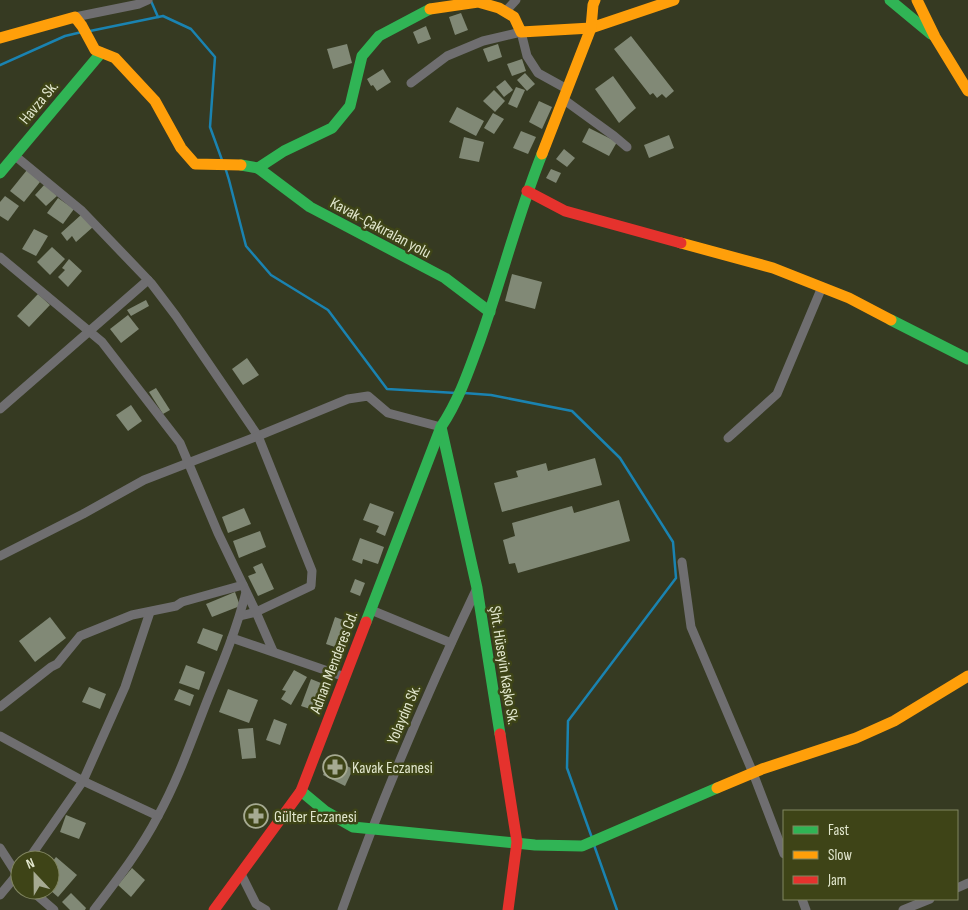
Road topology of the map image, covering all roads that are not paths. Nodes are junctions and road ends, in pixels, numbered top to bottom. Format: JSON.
{"nodes":[{"id":1,"x":516,"y":0,"type":"edge"},
{"id":2,"x":595,"y":0,"type":"edge"},
{"id":3,"x":674,"y":0,"type":"edge"},
{"id":4,"x":890,"y":0,"type":"edge"},
{"id":5,"x":917,"y":0,"type":"edge"},
{"id":6,"x":146,"y":1,"type":"edge"},
{"id":7,"x":505,"y":12,"type":"junction"},
{"id":8,"x":78,"y":21,"type":"junction"},
{"id":9,"x":591,"y":28,"type":"junction"},
{"id":10,"x":520,"y":32,"type":"junction"},
{"id":11,"x":935,"y":37,"type":"junction"},
{"id":12,"x":0,"y":38,"type":"edge"},
{"id":13,"x":98,"y":51,"type":"junction"},
{"id":14,"x":411,"y":84,"type":"dead end"},
{"id":15,"x":968,"y":91,"type":"edge"},
{"id":16,"x":565,"y":94,"type":"junction"},
{"id":17,"x":628,"y":148,"type":"dead end"},
{"id":18,"x":14,"y":155,"type":"junction"},
{"id":19,"x":258,"y":168,"type":"junction"},
{"id":20,"x":0,"y":173,"type":"edge"},
{"id":21,"x":527,"y":192,"type":"junction"},
{"id":22,"x":0,"y":257,"type":"edge"},
{"id":23,"x":148,"y":280,"type":"junction"},
{"id":24,"x":822,"y":287,"type":"junction"},
{"id":25,"x":490,"y":312,"type":"junction"},
{"id":26,"x":89,"y":331,"type":"junction"},
{"id":27,"x":968,"y":359,"type":"edge"},
{"id":28,"x":0,"y":409,"type":"edge"},
{"id":29,"x":441,"y":427,"type":"junction"},
{"id":30,"x":258,"y":436,"type":"junction"},
{"id":31,"x":728,"y":438,"type":"dead end"},
{"id":32,"x":188,"y":464,"type":"junction"},
{"id":33,"x":0,"y":556,"type":"edge"},
{"id":34,"x":682,"y":562,"type":"dead end"},
{"id":35,"x":245,"y":588,"type":"junction"},
{"id":36,"x":476,"y":588,"type":"junction"},
{"id":37,"x":371,"y":610,"type":"junction"},
{"id":38,"x":150,"y":612,"type":"junction"},
{"id":39,"x":256,"y":612,"type":"junction"},
{"id":40,"x":240,"y":616,"type":"junction"},
{"id":41,"x":232,"y":638,"type":"junction"},
{"id":42,"x":451,"y":642,"type":"junction"},
{"id":43,"x":272,"y":652,"type":"junction"},
{"id":44,"x":345,"y":676,"type":"junction"},
{"id":45,"x":968,"y":676,"type":"edge"},
{"id":46,"x":0,"y":707,"type":"edge"},
{"id":47,"x":0,"y":736,"type":"edge"},
{"id":48,"x":753,"y":773,"type":"junction"},
{"id":49,"x":83,"y":781,"type":"junction"},
{"id":50,"x":301,"y":791,"type":"junction"},
{"id":51,"x":158,"y":816,"type":"junction"},
{"id":52,"x":371,"y":829,"type":"junction"},
{"id":53,"x":517,"y":842,"type":"junction"},
{"id":54,"x":0,"y":848,"type":"edge"},
{"id":55,"x":35,"y":850,"type":"edge"},
{"id":56,"x":783,"y":851,"type":"edge"},
{"id":57,"x":10,"y":862,"type":"edge"},
{"id":58,"x":241,"y":874,"type":"junction"},
{"id":59,"x":10,"y":884,"type":"edge"},
{"id":60,"x":0,"y":895,"type":"edge"},
{"id":61,"x":42,"y":900,"type":"edge"},
{"id":62,"x":928,"y":900,"type":"edge"},
{"id":63,"x":54,"y":910,"type":"edge"},
{"id":64,"x":94,"y":910,"type":"edge"},
{"id":65,"x":214,"y":910,"type":"edge"},
{"id":66,"x":266,"y":910,"type":"edge"},
{"id":67,"x":342,"y":910,"type":"edge"},
{"id":68,"x":508,"y":910,"type":"edge"},
{"id":69,"x":903,"y":910,"type":"edge"}],
"edges":[{"from":1,"to":7,"type":"street"},
{"from":2,"to":9,"type":"main road","name":"Adnan Menderes Cd."},
{"from":3,"to":9,"type":"main road"},
{"from":4,"to":11,"type":"main road"},
{"from":5,"to":11,"type":"main road"},
{"from":6,"to":8,"type":"street"},
{"from":7,"to":10,"type":"main road"},
{"from":7,"to":19,"type":"main road"},
{"from":8,"to":12,"type":"main road"},
{"from":8,"to":13,"type":"main road"},
{"from":9,"to":10,"type":"main road"},
{"from":9,"to":16,"type":"main road","name":"Adnan Menderes Cd."},
{"from":10,"to":14,"type":"street"},
{"from":10,"to":16,"type":"street"},
{"from":11,"to":15,"type":"main road"},
{"from":13,"to":18,"type":"main road","name":"Havza Sk."},
{"from":13,"to":19,"type":"main road"},
{"from":16,"to":17,"type":"street"},
{"from":16,"to":21,"type":"main road","name":"Adnan Menderes Cd."},
{"from":18,"to":20,"type":"main road","name":"Havza Sk."},
{"from":18,"to":23,"type":"street"},
{"from":19,"to":25,"type":"main road","name":"Kavak-Çakıralan yolu"},
{"from":21,"to":24,"type":"main road"},
{"from":21,"to":25,"type":"main road","name":"Adnan Menderes Cd."},
{"from":22,"to":26,"type":"street"},
{"from":23,"to":26,"type":"street"},
{"from":23,"to":30,"type":"street"},
{"from":24,"to":27,"type":"main road"},
{"from":24,"to":31,"type":"street"},
{"from":25,"to":29,"type":"main road","name":"Adnan Menderes Cd."},
{"from":26,"to":28,"type":"street"},
{"from":26,"to":32,"type":"street"},
{"from":29,"to":30,"type":"street"},
{"from":29,"to":36,"type":"main road","name":"Şht. Hüseyin Kaşko Sk."},
{"from":29,"to":37,"type":"main road","name":"Adnan Menderes Cd."},
{"from":30,"to":32,"type":"street"},
{"from":30,"to":39,"type":"street"},
{"from":32,"to":33,"type":"street"},
{"from":32,"to":35,"type":"street"},
{"from":34,"to":48,"type":"street"},
{"from":35,"to":38,"type":"street"},
{"from":35,"to":39,"type":"street"},
{"from":35,"to":40,"type":"street"},
{"from":36,"to":42,"type":"street","name":"Yolaydın Sk."},
{"from":36,"to":53,"type":"main road","name":"Şht. Hüseyin Kaşko Sk."},
{"from":37,"to":42,"type":"street"},
{"from":37,"to":44,"type":"main road","name":"Adnan Menderes Cd."},
{"from":38,"to":46,"type":"street"},
{"from":38,"to":49,"type":"street"},
{"from":39,"to":40,"type":"street"},
{"from":39,"to":43,"type":"street"},
{"from":40,"to":41,"type":"street"},
{"from":41,"to":43,"type":"street"},
{"from":41,"to":51,"type":"street"},
{"from":42,"to":52,"type":"street","name":"Yolaydın Sk."},
{"from":43,"to":44,"type":"street"},
{"from":44,"to":50,"type":"main road","name":"Adnan Menderes Cd."},
{"from":45,"to":48,"type":"main road"},
{"from":47,"to":49,"type":"street"},
{"from":48,"to":53,"type":"main road"},
{"from":48,"to":56,"type":"street"},
{"from":49,"to":51,"type":"street"},
{"from":49,"to":55,"type":"street"},
{"from":50,"to":52,"type":"main road"},
{"from":50,"to":58,"type":"main road","name":"Adnan Menderes Cd."},
{"from":51,"to":64,"type":"street"},
{"from":52,"to":53,"type":"main road"},
{"from":52,"to":67,"type":"street","name":"Yolaydın Sk."},
{"from":53,"to":68,"type":"main road","name":"Şht. Hüseyin Kaşko Sk."},
{"from":54,"to":57,"type":"street"},
{"from":58,"to":65,"type":"main road","name":"Adnan Menderes Cd."},
{"from":58,"to":66,"type":"street"},
{"from":59,"to":60,"type":"street"},
{"from":61,"to":63,"type":"street"},
{"from":62,"to":69,"type":"street"}]}
